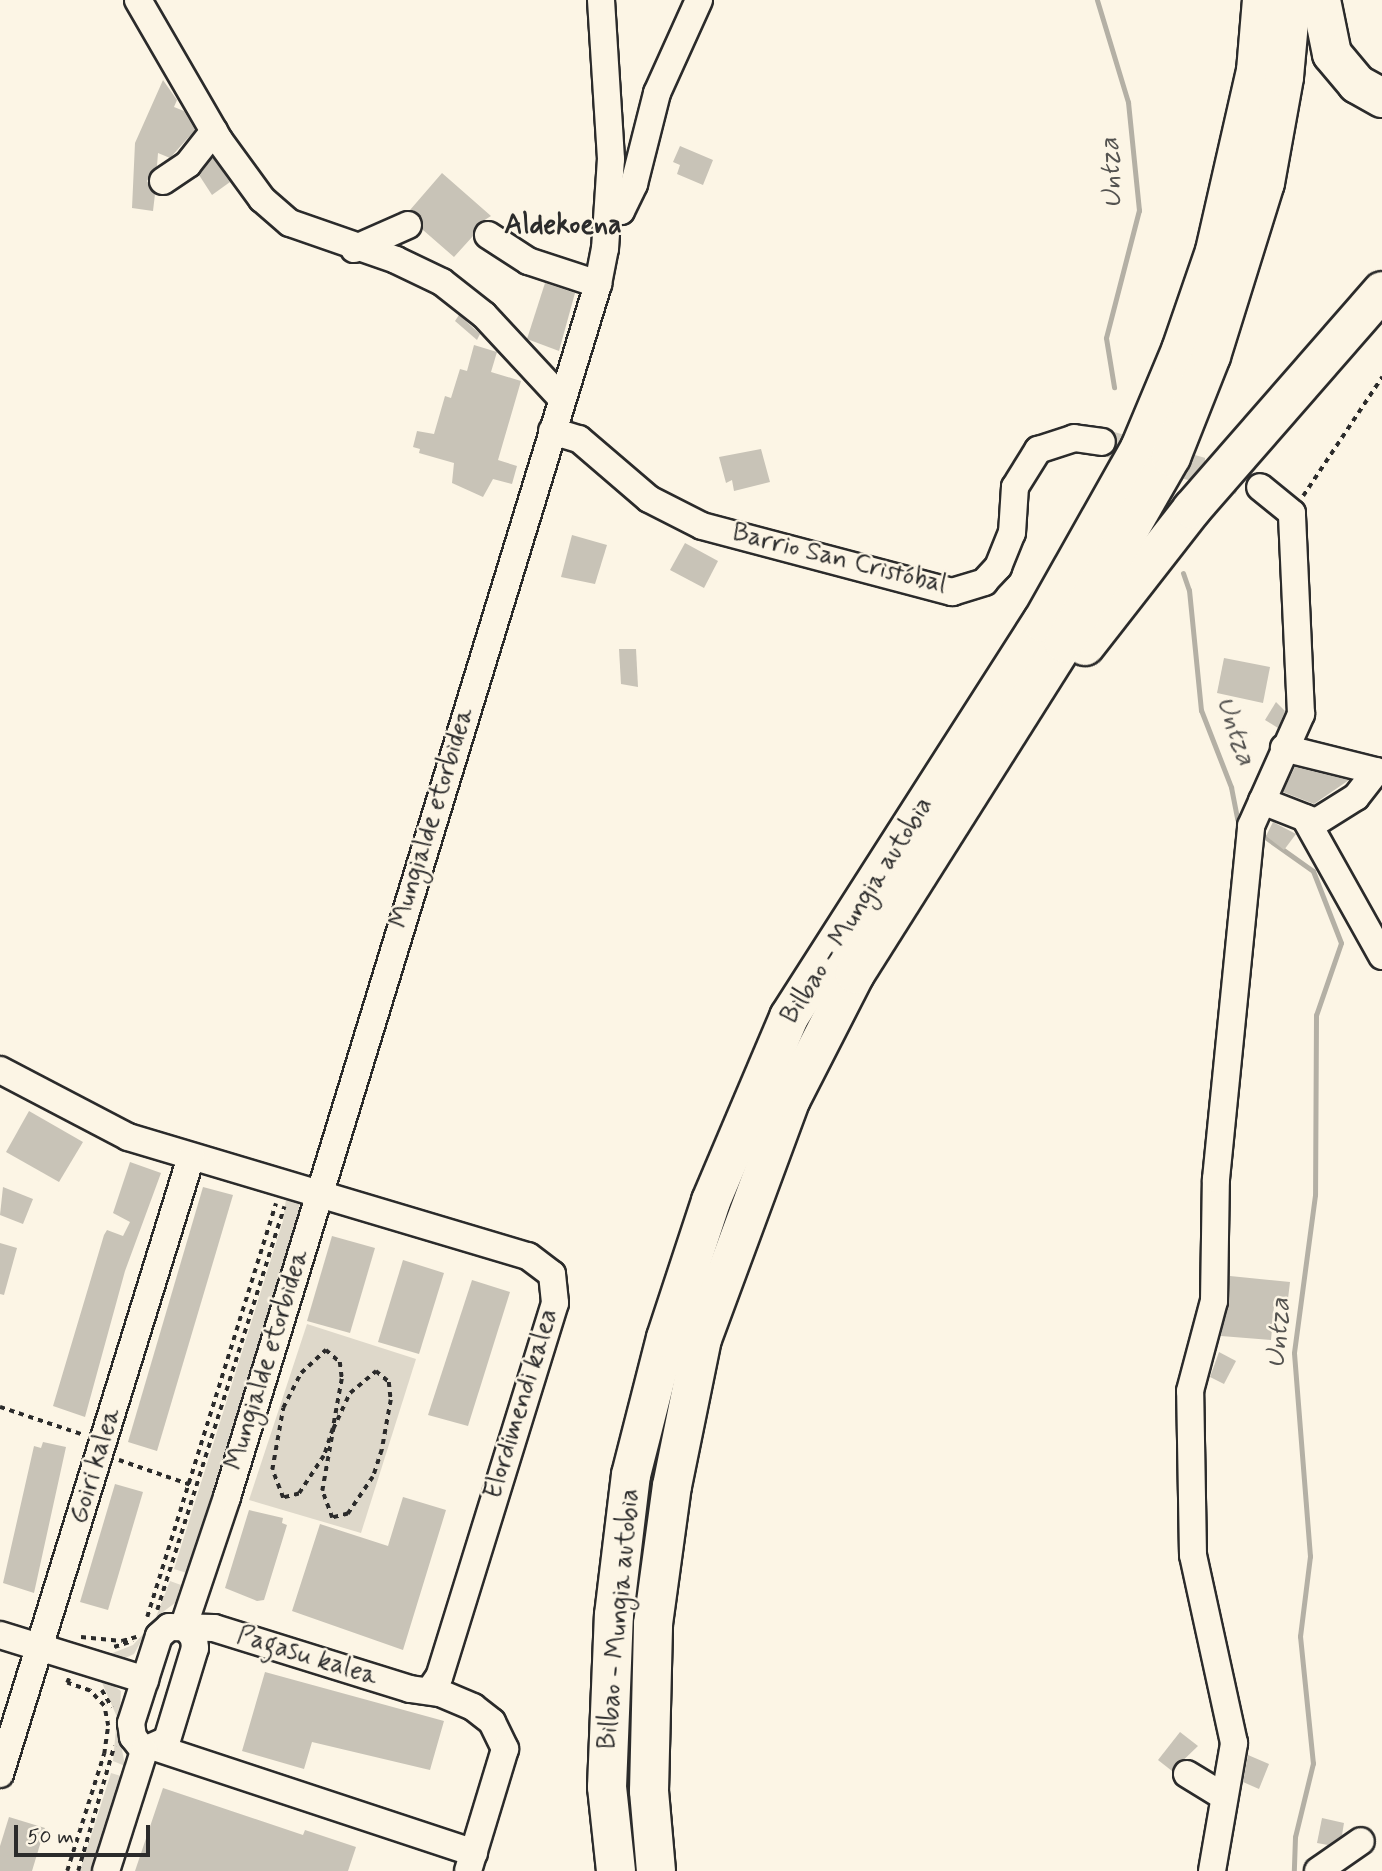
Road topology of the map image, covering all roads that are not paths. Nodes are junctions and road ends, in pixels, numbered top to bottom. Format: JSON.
{"nodes":[{"id":1,"x":138,"y":0,"type":"edge"},
{"id":2,"x":601,"y":0,"type":"edge"},
{"id":3,"x":699,"y":0,"type":"edge"},
{"id":4,"x":1238,"y":0,"type":"edge"},
{"id":5,"x":1262,"y":0,"type":"edge"},
{"id":6,"x":1291,"y":0,"type":"edge"},
{"id":7,"x":1321,"y":0,"type":"edge"},
{"id":8,"x":1382,"y":98,"type":"edge"},
{"id":9,"x":214,"y":131,"type":"junction"},
{"id":10,"x":163,"y":181,"type":"dead end"},
{"id":11,"x":609,"y":212,"type":"junction"},
{"id":12,"x":408,"y":225,"type":"dead end"},
{"id":13,"x":488,"y":236,"type":"dead end"},
{"id":14,"x":354,"y":248,"type":"junction"},
{"id":15,"x":598,"y":284,"type":"junction"},
{"id":16,"x":1382,"y":291,"type":"edge"},
{"id":17,"x":562,"y":399,"type":"junction"},
{"id":18,"x":552,"y":431,"type":"junction"},
{"id":19,"x":1102,"y":442,"type":"tunnel mouth"},
{"id":20,"x":1260,"y":487,"type":"tunnel mouth"},
{"id":21,"x":1284,"y":748,"type":"junction"},
{"id":22,"x":1379,"y":769,"type":"edge"},
{"id":23,"x":976,"y":786,"type":"junction"},
{"id":24,"x":1262,"y":800,"type":"junction"},
{"id":25,"x":1305,"y":818,"type":"junction"},
{"id":26,"x":1382,"y":956,"type":"edge"},
{"id":27,"x":789,"y":1017,"type":"junction"},
{"id":28,"x":0,"y":1070,"type":"edge"},
{"id":29,"x":191,"y":1157,"type":"junction"},
{"id":30,"x":318,"y":1192,"type":"junction"},
{"id":31,"x":184,"y":1625,"type":"junction"},
{"id":32,"x":0,"y":1635,"type":"edge"},
{"id":33,"x":36,"y":1657,"type":"junction"},
{"id":34,"x":145,"y":1680,"type":"junction"},
{"id":35,"x":430,"y":1690,"type":"junction"},
{"id":36,"x":156,"y":1746,"type":"junction"},
{"id":37,"x":0,"y":1774,"type":"edge"},
{"id":38,"x":1187,"y":1774,"type":"dead end"},
{"id":39,"x":345,"y":1791,"type":"dead end"},
{"id":40,"x":1223,"y":1796,"type":"junction"},
{"id":41,"x":1361,"y":1841,"type":"dead end"},
{"id":42,"x":471,"y":1862,"type":"edge"},
{"id":43,"x":106,"y":1871,"type":"edge"},
{"id":44,"x":616,"y":1871,"type":"edge"},
{"id":45,"x":656,"y":1871,"type":"edge"},
{"id":46,"x":1212,"y":1871,"type":"edge"},
{"id":47,"x":1318,"y":1871,"type":"edge"}],
"edges":[{"from":1,"to":9,"type":"street"},
{"from":2,"to":11,"type":"street","name":"Mungialde etorbidea"},
{"from":3,"to":11,"type":"street"},
{"from":4,"to":27,"type":"highway"},
{"from":5,"to":27,"type":"highway","name":"Bilbao - Mungia autobia"},
{"from":6,"to":23,"type":"highway","name":"Bilbao - Mungia autobia"},
{"from":7,"to":8,"type":"highway"},
{"from":9,"to":10,"type":"street"},
{"from":9,"to":14,"type":"street"},
{"from":11,"to":15,"type":"street","name":"Mungialde etorbidea"},
{"from":12,"to":14,"type":"street"},
{"from":13,"to":15,"type":"street"},
{"from":14,"to":17,"type":"street"},
{"from":15,"to":17,"type":"street","name":"Mungialde etorbidea"},
{"from":16,"to":23,"type":"highway"},
{"from":17,"to":18,"type":"street","name":"Mungialde etorbidea"},
{"from":18,"to":19,"type":"street","name":"Barrio San Cristóbal"},
{"from":18,"to":30,"type":"street","name":"Mungialde etorbidea"},
{"from":20,"to":21,"type":"street"},
{"from":21,"to":22,"type":"street"},
{"from":21,"to":24,"type":"street"},
{"from":22,"to":25,"type":"street"},
{"from":23,"to":45,"type":"highway","name":"Bilbao - Mungia autobia"},
{"from":24,"to":25,"type":"street"},
{"from":24,"to":40,"type":"street"},
{"from":25,"to":26,"type":"street"},
{"from":27,"to":44,"type":"highway","name":"Bilbao - Mungia autobia"},
{"from":28,"to":29,"type":"street","name":"Elordimendi kalea"},
{"from":29,"to":30,"type":"street","name":"Elordimendi kalea"},
{"from":29,"to":33,"type":"street","name":"Goiri kalea"},
{"from":30,"to":31,"type":"street","name":"Mungialde etorbidea"},
{"from":30,"to":35,"type":"street","name":"Elordimendi kalea"},
{"from":31,"to":34,"type":"street"},
{"from":31,"to":35,"type":"street","name":"Pagasu kalea"},
{"from":31,"to":36,"type":"street"},
{"from":32,"to":33,"type":"street"},
{"from":33,"to":34,"type":"street"},
{"from":33,"to":37,"type":"street","name":"Goiri kalea"},
{"from":34,"to":36,"type":"street"},
{"from":35,"to":42,"type":"street","name":"Pagasu kalea"},
{"from":36,"to":39,"type":"street"},
{"from":36,"to":42,"type":"street"},
{"from":36,"to":43,"type":"street"},
{"from":38,"to":40,"type":"street"},
{"from":40,"to":46,"type":"street"},
{"from":41,"to":47,"type":"street"}]}
